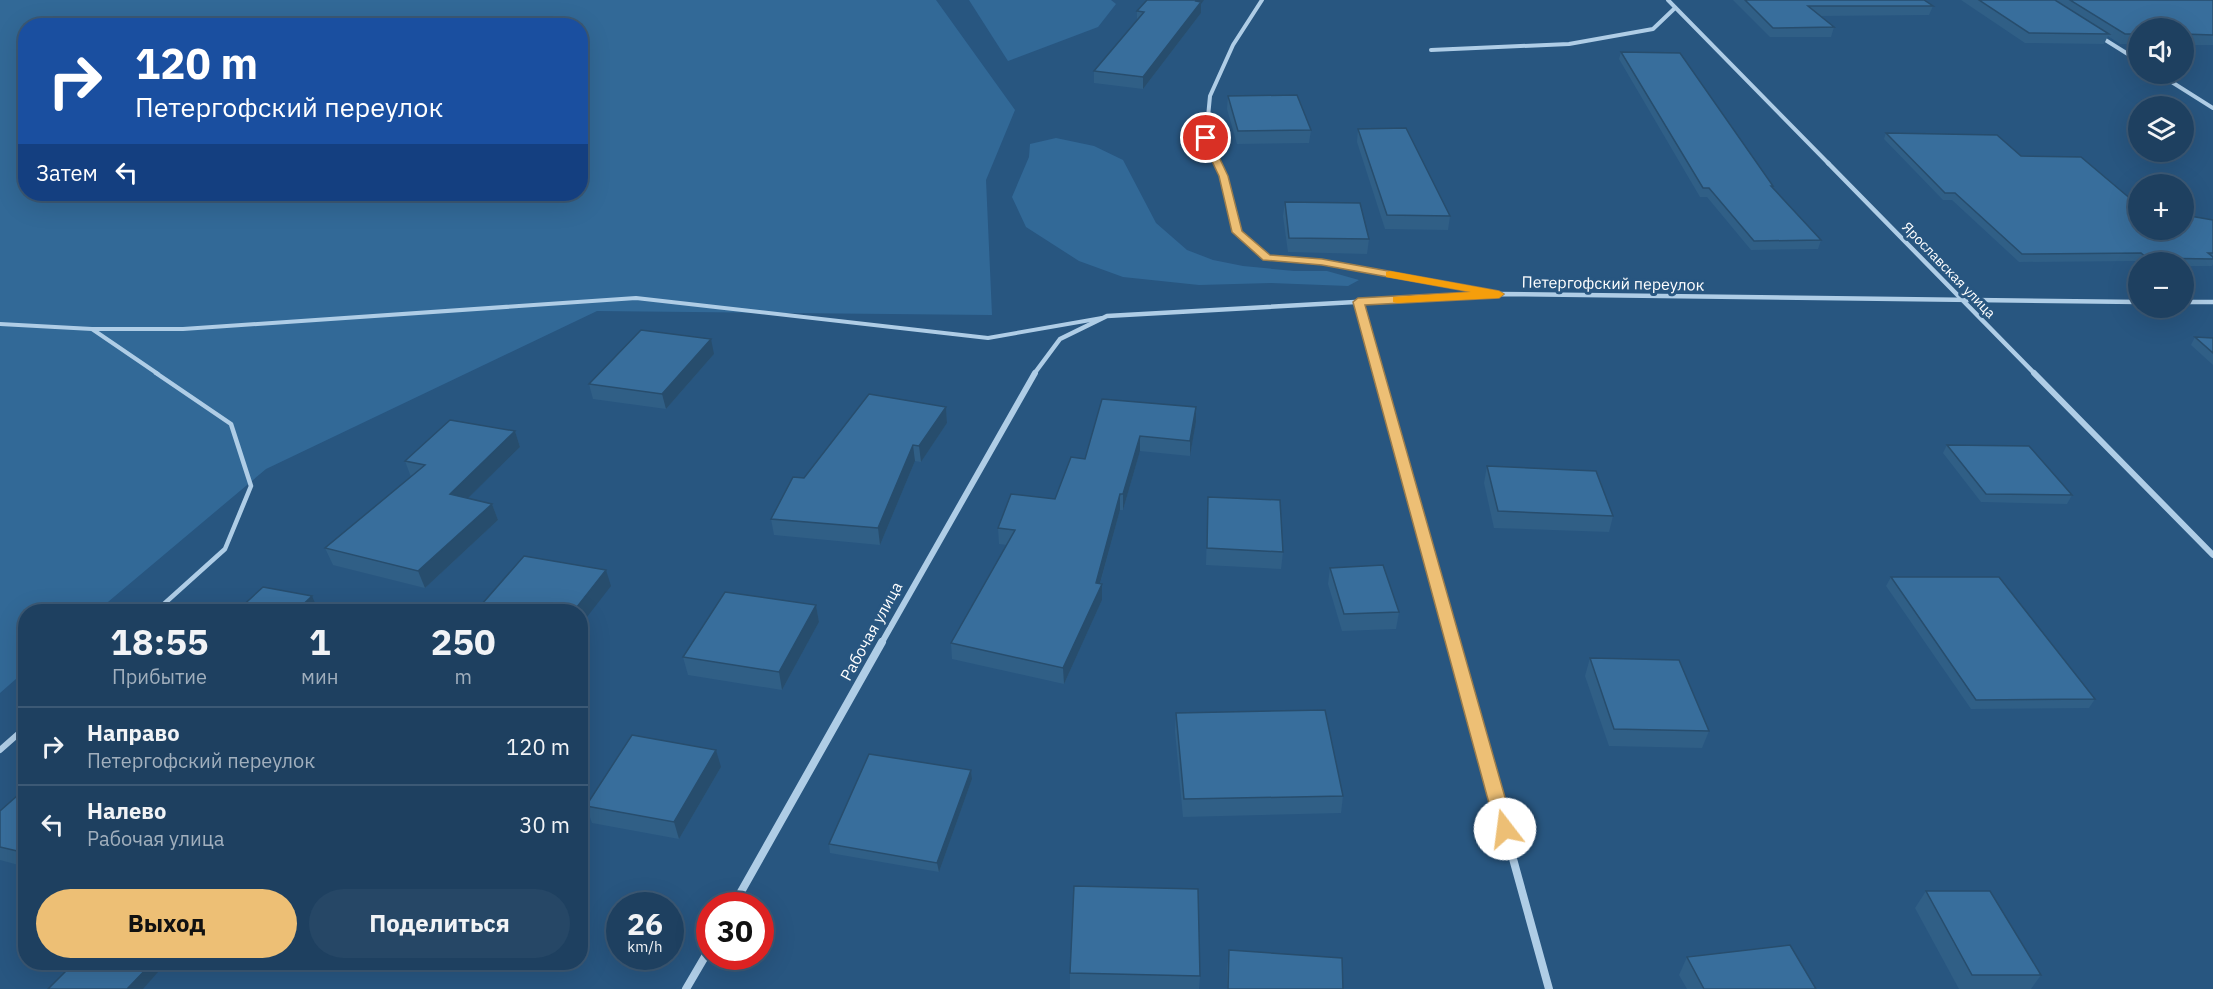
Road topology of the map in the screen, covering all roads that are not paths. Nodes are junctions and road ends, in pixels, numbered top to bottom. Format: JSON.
{"nodes":[{"id":1,"x":1262,"y":0,"type":"edge"},
{"id":2,"x":1668,"y":0,"type":"edge"},
{"id":3,"x":1675,"y":8,"type":"junction"},
{"id":4,"x":2091,"y":30,"type":"edge"},
{"id":5,"x":1431,"y":50,"type":"dead end"},
{"id":6,"x":2128,"y":54,"type":"edge"},
{"id":7,"x":2175,"y":84,"type":"edge"},
{"id":8,"x":2213,"y":108,"type":"edge"},
{"id":9,"x":1499,"y":294,"type":"junction"},
{"id":10,"x":1963,"y":301,"type":"junction"},
{"id":11,"x":1358,"y":302,"type":"junction"},
{"id":12,"x":2128,"y":302,"type":"edge"},
{"id":13,"x":2194,"y":302,"type":"edge"},
{"id":14,"x":2213,"y":302,"type":"edge"},
{"id":15,"x":1107,"y":316,"type":"junction"},
{"id":16,"x":0,"y":324,"type":"edge"},
{"id":17,"x":92,"y":329,"type":"junction"},
{"id":18,"x":1036,"y":370,"type":"joint"},
{"id":19,"x":2213,"y":555,"type":"edge"},
{"id":20,"x":164,"y":604,"type":"edge"},
{"id":21,"x":18,"y":734,"type":"edge"},
{"id":22,"x":0,"y":750,"type":"edge"},
{"id":23,"x":741,"y":892,"type":"edge"},
{"id":24,"x":697,"y":970,"type":"edge"},
{"id":25,"x":686,"y":989,"type":"edge"},
{"id":26,"x":1549,"y":989,"type":"edge"}],
"edges":[{"from":1,"to":9,"type":"street"},
{"from":2,"to":3,"type":"street","name":"Ярославская улица"},
{"from":3,"to":5,"type":"street"},
{"from":3,"to":10,"type":"street","name":"Ярославская улица"},
{"from":4,"to":6,"type":"street"},
{"from":7,"to":8,"type":"street"},
{"from":9,"to":10,"type":"street","name":"Петергофский переулок"},
{"from":9,"to":11,"type":"street","name":"Петергофский переулок"},
{"from":10,"to":12,"type":"street","name":"Петергофский переулок"},
{"from":10,"to":19,"type":"street","name":"Ярославская улица"},
{"from":11,"to":15,"type":"street","name":"Петергофский переулок"},
{"from":11,"to":26,"type":"street"},
{"from":13,"to":14,"type":"street"},
{"from":15,"to":17,"type":"lane"},
{"from":15,"to":18,"type":"street","name":"Петергофский переулок"},
{"from":16,"to":17,"type":"lane"},
{"from":17,"to":20,"type":"lane"},
{"from":18,"to":23,"type":"street","name":"Рабочая улица"},
{"from":21,"to":22,"type":"lane"},
{"from":24,"to":25,"type":"street"}]}
